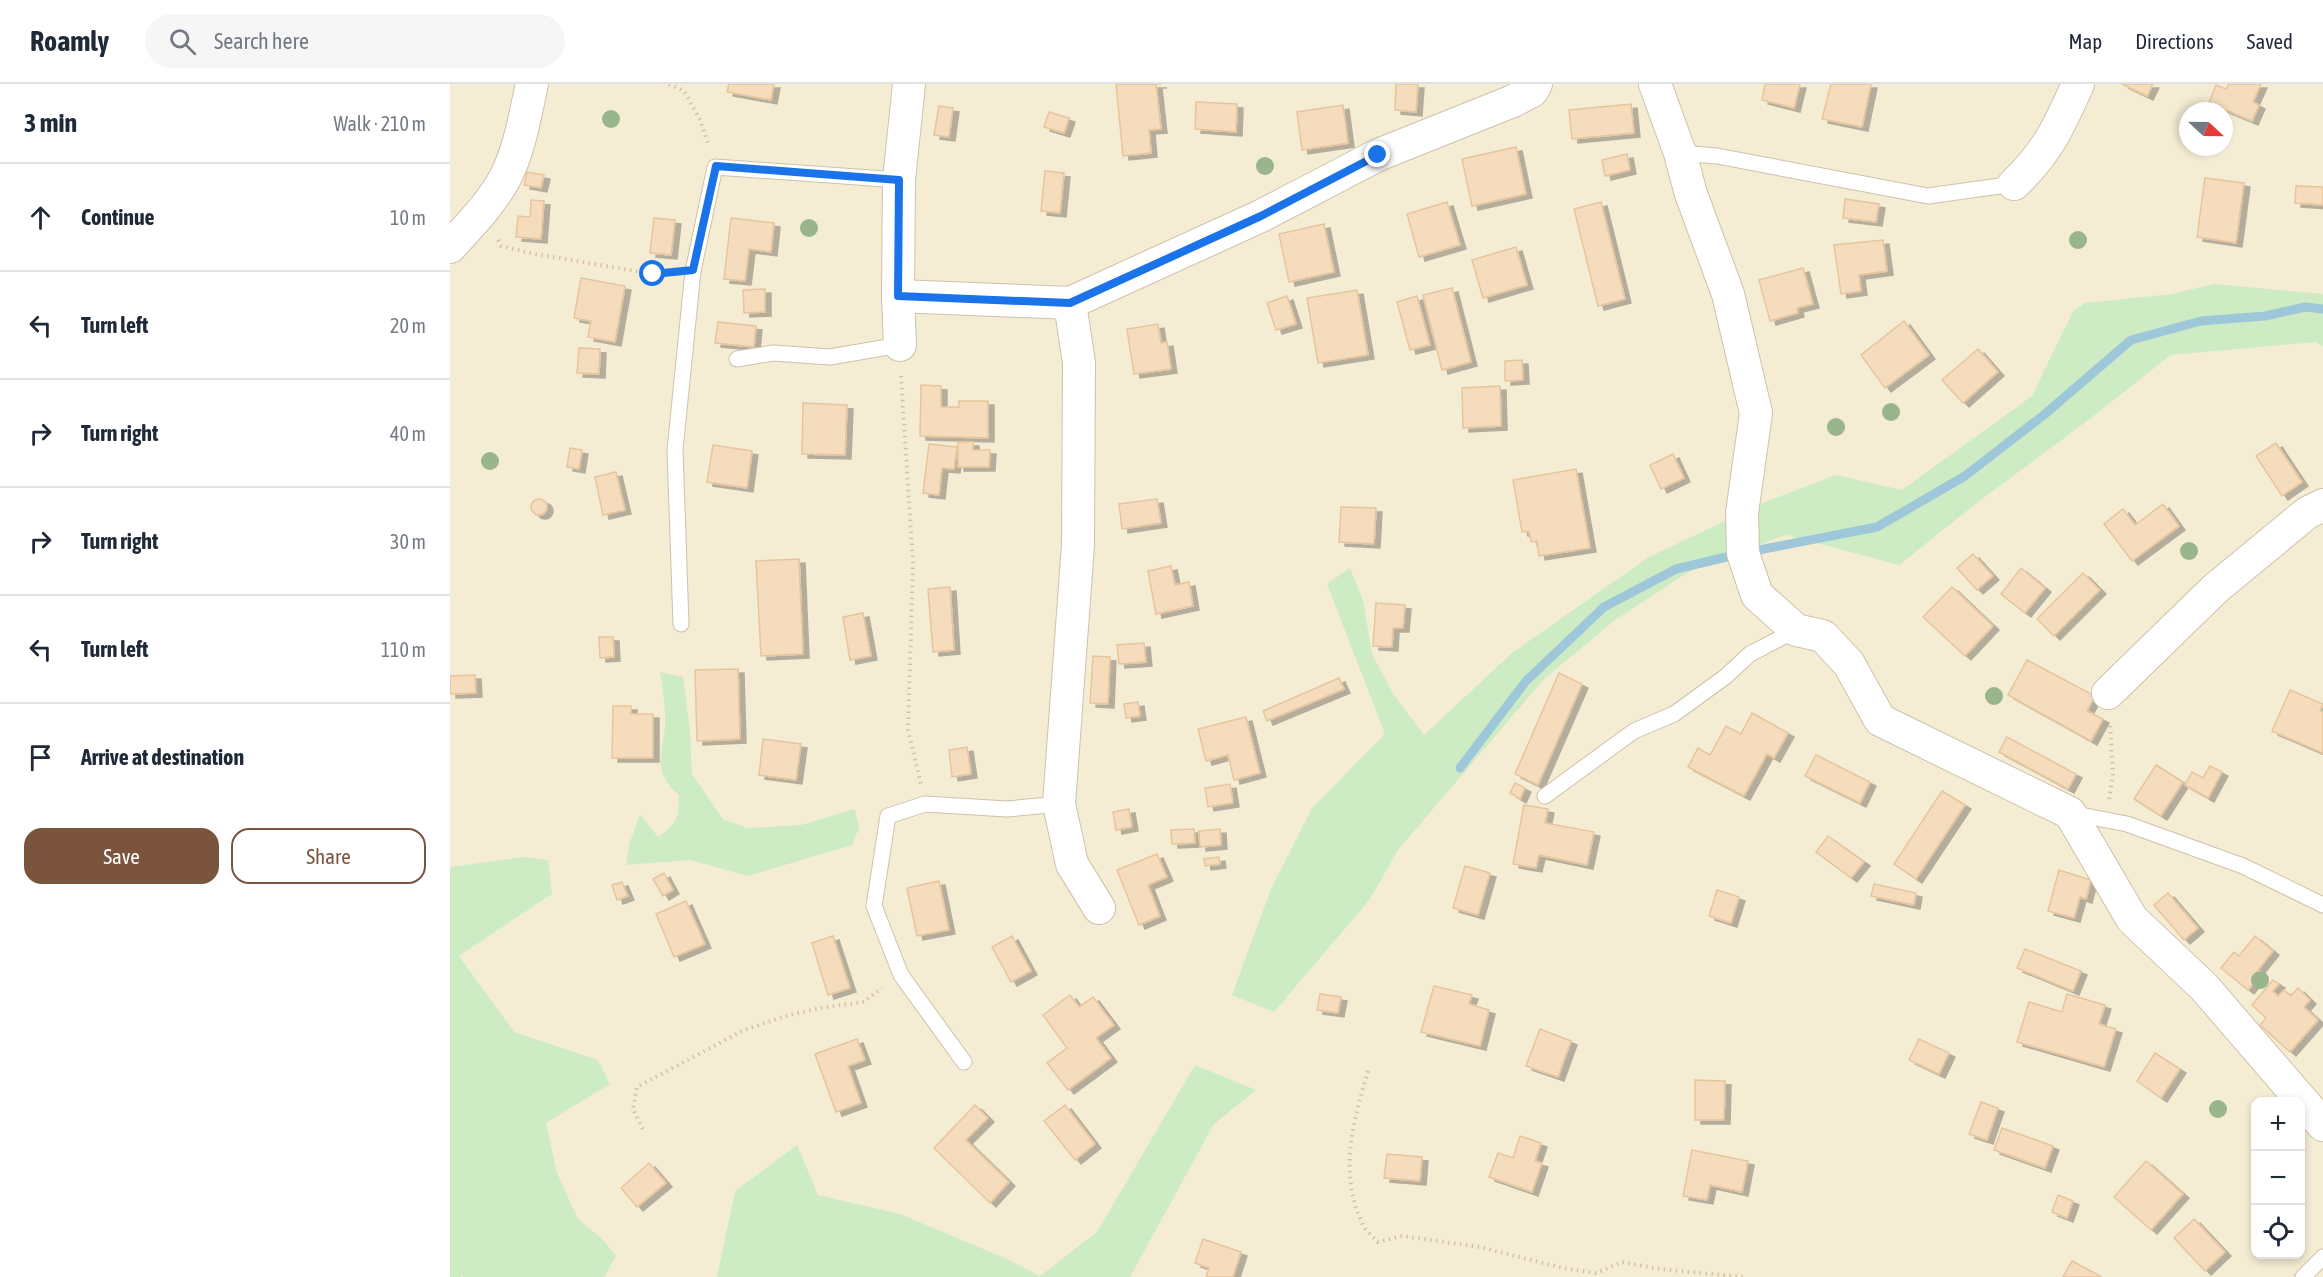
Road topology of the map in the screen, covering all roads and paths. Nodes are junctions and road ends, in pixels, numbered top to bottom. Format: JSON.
{"nodes":[{"id":1,"x":532,"y":84,"type":"edge"},
{"id":2,"x":669,"y":84,"type":"edge"},
{"id":3,"x":909,"y":84,"type":"edge"},
{"id":4,"x":1536,"y":84,"type":"edge"},
{"id":5,"x":1655,"y":84,"type":"edge"},
{"id":6,"x":2078,"y":84,"type":"edge"},
{"id":7,"x":1680,"y":153,"type":"junction"},
{"id":8,"x":716,"y":166,"type":"junction"},
{"id":9,"x":899,"y":180,"type":"junction"},
{"id":10,"x":2014,"y":184,"type":"joint"},
{"id":11,"x":482,"y":210,"type":"junction"},
{"id":12,"x":450,"y":247,"type":"edge"},
{"id":13,"x":693,"y":270,"type":"junction"},
{"id":14,"x":898,"y":296,"type":"junction"},
{"id":15,"x":1070,"y":303,"type":"junction"},
{"id":16,"x":900,"y":345,"type":"junction"},
{"id":17,"x":737,"y":359,"type":"dead end"},
{"id":18,"x":2323,"y":504,"type":"edge"},
{"id":19,"x":681,"y":624,"type":"dead end"},
{"id":20,"x":1796,"y":630,"type":"junction"},
{"id":21,"x":2108,"y":693,"type":"joint"},
{"id":22,"x":1545,"y":796,"type":"dead end"},
{"id":23,"x":926,"y":804,"type":"junction"},
{"id":24,"x":1059,"y":804,"type":"junction"},
{"id":25,"x":2070,"y":813,"type":"junction"},
{"id":26,"x":2105,"y":820,"type":"junction"},
{"id":27,"x":2323,"y":905,"type":"edge"},
{"id":28,"x":1099,"y":908,"type":"dead end"},
{"id":29,"x":901,"y":975,"type":"junction"},
{"id":30,"x":964,"y":1062,"type":"dead end"},
{"id":31,"x":1368,"y":1071,"type":"dead end"},
{"id":32,"x":2323,"y":1125,"type":"edge"},
{"id":33,"x":643,"y":1129,"type":"dead end"},
{"id":34,"x":2323,"y":1257,"type":"edge"},
{"id":35,"x":1595,"y":1275,"type":"edge"},
{"id":36,"x":1743,"y":1277,"type":"edge"},
{"id":37,"x":2303,"y":1277,"type":"edge"}],
"edges":[{"from":1,"to":11,"type":"street"},
{"from":2,"to":8,"type":"path"},
{"from":3,"to":9,"type":"street"},
{"from":4,"to":15,"type":"street"},
{"from":5,"to":7,"type":"street"},
{"from":6,"to":10,"type":"street"},
{"from":7,"to":10,"type":"lane"},
{"from":7,"to":20,"type":"street"},
{"from":8,"to":9,"type":"lane"},
{"from":8,"to":13,"type":"lane"},
{"from":9,"to":14,"type":"street"},
{"from":11,"to":12,"type":"street"},
{"from":11,"to":13,"type":"path"},
{"from":13,"to":19,"type":"lane"},
{"from":14,"to":15,"type":"street"},
{"from":14,"to":16,"type":"street"},
{"from":15,"to":24,"type":"street"},
{"from":16,"to":17,"type":"lane"},
{"from":16,"to":23,"type":"path"},
{"from":18,"to":21,"type":"street"},
{"from":20,"to":22,"type":"lane"},
{"from":20,"to":25,"type":"street"},
{"from":21,"to":26,"type":"path"},
{"from":23,"to":24,"type":"lane"},
{"from":23,"to":29,"type":"lane"},
{"from":24,"to":28,"type":"street"},
{"from":25,"to":26,"type":"lane"},
{"from":25,"to":32,"type":"street"},
{"from":26,"to":27,"type":"lane"},
{"from":29,"to":30,"type":"lane"},
{"from":29,"to":33,"type":"path"},
{"from":31,"to":35,"type":"path"},
{"from":34,"to":37,"type":"lane"},
{"from":35,"to":36,"type":"path"}]}
